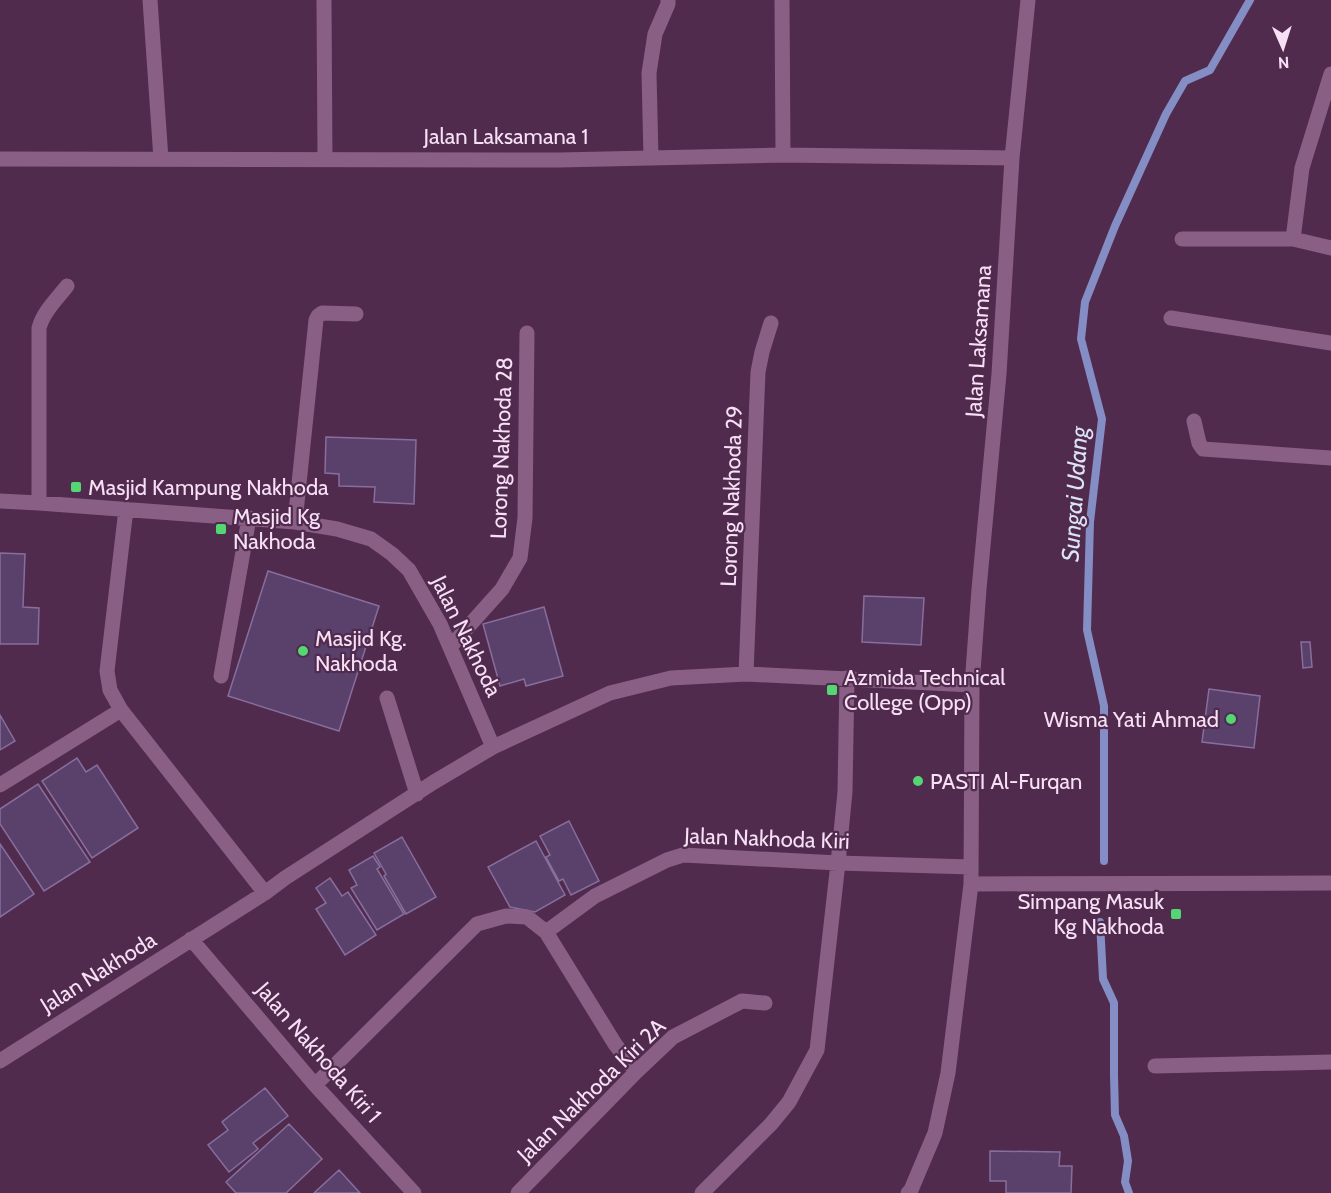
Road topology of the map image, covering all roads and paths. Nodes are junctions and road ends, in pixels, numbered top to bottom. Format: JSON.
{"nodes":[{"id":1,"x":150,"y":0,"type":"edge"},
{"id":2,"x":324,"y":0,"type":"edge"},
{"id":3,"x":668,"y":0,"type":"edge"},
{"id":4,"x":782,"y":0,"type":"edge"},
{"id":5,"x":1028,"y":0,"type":"edge"},
{"id":6,"x":1331,"y":74,"type":"edge"},
{"id":7,"x":783,"y":155,"type":"junction"},
{"id":8,"x":651,"y":158,"type":"junction"},
{"id":9,"x":1012,"y":158,"type":"junction"},
{"id":10,"x":0,"y":159,"type":"edge"},
{"id":11,"x":161,"y":159,"type":"junction"},
{"id":12,"x":325,"y":159,"type":"junction"},
{"id":13,"x":1293,"y":238,"type":"junction"},
{"id":14,"x":1182,"y":239,"type":"dead end"},
{"id":15,"x":1331,"y":248,"type":"edge"},
{"id":16,"x":67,"y":286,"type":"dead end"},
{"id":17,"x":356,"y":314,"type":"dead end"},
{"id":18,"x":1171,"y":318,"type":"dead end"},
{"id":19,"x":771,"y":323,"type":"dead end"},
{"id":20,"x":527,"y":333,"type":"dead end"},
{"id":21,"x":1331,"y":343,"type":"edge"},
{"id":22,"x":1194,"y":421,"type":"dead end"},
{"id":23,"x":1331,"y":458,"type":"edge"},
{"id":24,"x":0,"y":501,"type":"edge"},
{"id":25,"x":39,"y":503,"type":"junction"},
{"id":26,"x":126,"y":509,"type":"junction"},
{"id":27,"x":249,"y":518,"type":"junction"},
{"id":28,"x":295,"y":522,"type":"junction"},
{"id":29,"x":450,"y":647,"type":"junction"},
{"id":30,"x":746,"y":674,"type":"junction"},
{"id":31,"x":221,"y":676,"type":"dead end"},
{"id":32,"x":847,"y":678,"type":"junction"},
{"id":33,"x":972,"y":685,"type":"junction"},
{"id":34,"x":387,"y":698,"type":"dead end"},
{"id":35,"x":121,"y":710,"type":"junction"},
{"id":36,"x":493,"y":747,"type":"junction"},
{"id":37,"x":0,"y":785,"type":"edge"},
{"id":38,"x":417,"y":794,"type":"junction"},
{"id":39,"x":838,"y":863,"type":"junction"},
{"id":40,"x":971,"y":867,"type":"junction"},
{"id":41,"x":1331,"y":883,"type":"edge"},
{"id":42,"x":971,"y":884,"type":"junction"},
{"id":43,"x":264,"y":893,"type":"junction"},
{"id":44,"x":546,"y":933,"type":"junction"},
{"id":45,"x":191,"y":939,"type":"junction"},
{"id":46,"x":765,"y":1003,"type":"dead end"},
{"id":47,"x":0,"y":1061,"type":"edge"},
{"id":48,"x":1331,"y":1062,"type":"edge"},
{"id":49,"x":1155,"y":1066,"type":"dead end"},
{"id":50,"x":636,"y":1072,"type":"junction"},
{"id":51,"x":315,"y":1085,"type":"junction"},
{"id":52,"x":911,"y":1192,"type":"edge"},
{"id":53,"x":414,"y":1193,"type":"edge"},
{"id":54,"x":518,"y":1193,"type":"edge"},
{"id":55,"x":702,"y":1193,"type":"edge"}],
"edges":[{"from":1,"to":11,"type":"street"},
{"from":2,"to":12,"type":"street"},
{"from":3,"to":8,"type":"street"},
{"from":4,"to":7,"type":"street"},
{"from":5,"to":9,"type":"street","name":"Jalan Laksamana"},
{"from":6,"to":13,"type":"street"},
{"from":7,"to":8,"type":"street","name":"Jalan Laksamana 1"},
{"from":7,"to":9,"type":"street","name":"Jalan Laksamana 1"},
{"from":8,"to":12,"type":"street","name":"Jalan Laksamana 1"},
{"from":9,"to":33,"type":"street","name":"Jalan Laksamana"},
{"from":10,"to":11,"type":"street","name":"Jalan Laksamana 1"},
{"from":11,"to":12,"type":"street","name":"Jalan Laksamana 1"},
{"from":13,"to":14,"type":"street"},
{"from":13,"to":15,"type":"street"},
{"from":16,"to":25,"type":"street"},
{"from":17,"to":28,"type":"street"},
{"from":18,"to":21,"type":"street"},
{"from":19,"to":30,"type":"street","name":"Lorong Nakhoda 29"},
{"from":20,"to":29,"type":"street","name":"Lorong Nakhoda 28"},
{"from":22,"to":23,"type":"street"},
{"from":24,"to":25,"type":"street","name":"Jalan Nakhoda"},
{"from":25,"to":26,"type":"street","name":"Jalan Nakhoda"},
{"from":26,"to":27,"type":"street","name":"Jalan Nakhoda"},
{"from":26,"to":35,"type":"street"},
{"from":27,"to":28,"type":"street","name":"Jalan Nakhoda"},
{"from":27,"to":31,"type":"street"},
{"from":28,"to":29,"type":"street","name":"Jalan Nakhoda"},
{"from":29,"to":36,"type":"street","name":"Jalan Nakhoda"},
{"from":30,"to":32,"type":"street","name":"Jalan Nakhoda"},
{"from":30,"to":36,"type":"street","name":"Jalan Nakhoda"},
{"from":32,"to":33,"type":"street","name":"Jalan Nakhoda"},
{"from":32,"to":39,"type":"street"},
{"from":33,"to":40,"type":"street"},
{"from":34,"to":38,"type":"street"},
{"from":35,"to":37,"type":"street"},
{"from":35,"to":43,"type":"street"},
{"from":36,"to":38,"type":"street","name":"Jalan Nakhoda"},
{"from":38,"to":43,"type":"street","name":"Jalan Nakhoda"},
{"from":39,"to":40,"type":"street","name":"Jalan Nakhoda Kiri"},
{"from":39,"to":44,"type":"street","name":"Jalan Nakhoda Kiri"},
{"from":39,"to":55,"type":"street"},
{"from":40,"to":42,"type":"street"},
{"from":41,"to":42,"type":"street"},
{"from":42,"to":52,"type":"street"},
{"from":43,"to":45,"type":"street","name":"Jalan Nakhoda"},
{"from":44,"to":50,"type":"street"},
{"from":44,"to":51,"type":"street"},
{"from":45,"to":47,"type":"street","name":"Jalan Nakhoda"},
{"from":45,"to":51,"type":"street","name":"Jalan Nakhoda Kiri 1"},
{"from":46,"to":50,"type":"street","name":"Jalan Nakhoda Kiri 2A"},
{"from":48,"to":49,"type":"street"},
{"from":50,"to":54,"type":"street","name":"Jalan Nakhoda Kiri 2A"},
{"from":51,"to":53,"type":"street","name":"Jalan Nakhoda Kiri 1"}]}
